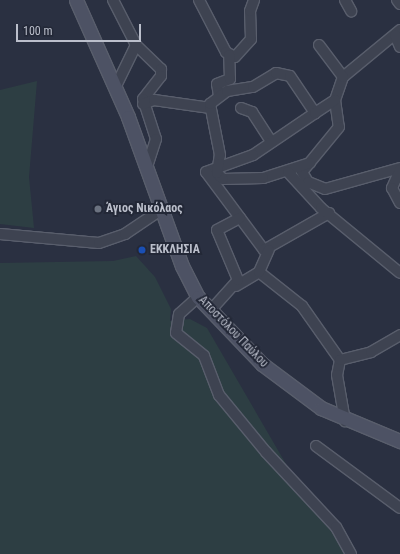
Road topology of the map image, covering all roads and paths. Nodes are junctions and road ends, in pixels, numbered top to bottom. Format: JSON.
{"nodes":[{"id":1,"x":76,"y":0,"type":"edge"},
{"id":2,"x":113,"y":0,"type":"edge"},
{"id":3,"x":199,"y":0,"type":"edge"},
{"id":4,"x":254,"y":0,"type":"edge"},
{"id":5,"x":345,"y":0,"type":"edge"},
{"id":6,"x":398,"y":0,"type":"edge"},
{"id":7,"x":400,"y":4,"type":"edge"},
{"id":8,"x":351,"y":10,"type":"dead end"},
{"id":9,"x":397,"y":32,"type":"edge"},
{"id":10,"x":136,"y":45,"type":"junction"},
{"id":11,"x":319,"y":45,"type":"dead end"},
{"id":12,"x":400,"y":47,"type":"edge"},
{"id":13,"x":229,"y":55,"type":"junction"},
{"id":14,"x":343,"y":77,"type":"junction"},
{"id":15,"x":230,"y":79,"type":"junction"},
{"id":16,"x":115,"y":88,"type":"junction"},
{"id":17,"x":241,"y":88,"type":"junction"},
{"id":18,"x":219,"y":96,"type":"junction"},
{"id":19,"x":335,"y":100,"type":"junction"},
{"id":20,"x":143,"y":104,"type":"junction"},
{"id":21,"x":210,"y":108,"type":"junction"},
{"id":22,"x":241,"y":108,"type":"dead end"},
{"id":23,"x":315,"y":113,"type":"junction"},
{"id":24,"x":270,"y":140,"type":"junction"},
{"id":25,"x":310,"y":163,"type":"junction"},
{"id":26,"x":220,"y":164,"type":"junction"},
{"id":27,"x":147,"y":167,"type":"junction"},
{"id":28,"x":400,"y":169,"type":"edge"},
{"id":29,"x":288,"y":172,"type":"junction"},
{"id":30,"x":325,"y":189,"type":"junction"},
{"id":31,"x":311,"y":197,"type":"junction"},
{"id":32,"x":400,"y":203,"type":"edge"},
{"id":33,"x":162,"y":209,"type":"junction"},
{"id":34,"x":329,"y":213,"type":"junction"},
{"id":35,"x":240,"y":218,"type":"junction"},
{"id":36,"x":0,"y":234,"type":"edge"},
{"id":37,"x":269,"y":250,"type":"junction"},
{"id":38,"x":259,"y":272,"type":"junction"},
{"id":39,"x":400,"y":273,"type":"edge"},
{"id":40,"x":236,"y":286,"type":"junction"},
{"id":41,"x":198,"y":297,"type":"junction"},
{"id":42,"x":211,"y":310,"type":"junction"},
{"id":43,"x":400,"y":335,"type":"edge"},
{"id":44,"x":340,"y":360,"type":"junction"},
{"id":45,"x":345,"y":421,"type":"junction"},
{"id":46,"x":400,"y":441,"type":"edge"},
{"id":47,"x":316,"y":446,"type":"dead end"},
{"id":48,"x":400,"y":508,"type":"edge"},
{"id":49,"x":351,"y":554,"type":"edge"}],
"edges":[{"from":1,"to":16,"type":"street","name":"Αποστόλου Παύλου"},
{"from":2,"to":10,"type":"street"},
{"from":3,"to":13,"type":"street"},
{"from":4,"to":13,"type":"street"},
{"from":5,"to":8,"type":"street"},
{"from":6,"to":7,"type":"street"},
{"from":9,"to":12,"type":"street"},
{"from":9,"to":14,"type":"street"},
{"from":10,"to":16,"type":"street"},
{"from":10,"to":20,"type":"street"},
{"from":11,"to":14,"type":"street"},
{"from":13,"to":15,"type":"street"},
{"from":14,"to":19,"type":"street"},
{"from":15,"to":17,"type":"street"},
{"from":15,"to":18,"type":"street"},
{"from":16,"to":27,"type":"street","name":"Αποστόλου Παύλου"},
{"from":17,"to":18,"type":"street"},
{"from":17,"to":23,"type":"street"},
{"from":18,"to":21,"type":"street"},
{"from":19,"to":23,"type":"street"},
{"from":19,"to":25,"type":"street"},
{"from":20,"to":21,"type":"street"},
{"from":20,"to":27,"type":"street"},
{"from":21,"to":26,"type":"street"},
{"from":22,"to":24,"type":"street"},
{"from":23,"to":24,"type":"street"},
{"from":24,"to":26,"type":"street"},
{"from":25,"to":29,"type":"street"},
{"from":25,"to":30,"type":"street"},
{"from":26,"to":29,"type":"street"},
{"from":26,"to":35,"type":"street"},
{"from":27,"to":33,"type":"street","name":"Αποστόλου Παύλου"},
{"from":28,"to":30,"type":"street"},
{"from":28,"to":32,"type":"street"},
{"from":29,"to":31,"type":"street"},
{"from":30,"to":31,"type":"street"},
{"from":31,"to":34,"type":"street"},
{"from":33,"to":36,"type":"street"},
{"from":33,"to":41,"type":"street","name":"Αποστόλου Παύλου"},
{"from":34,"to":37,"type":"street"},
{"from":34,"to":39,"type":"street"},
{"from":35,"to":37,"type":"street"},
{"from":35,"to":40,"type":"street"},
{"from":37,"to":38,"type":"street"},
{"from":38,"to":40,"type":"street"},
{"from":38,"to":44,"type":"street"},
{"from":40,"to":42,"type":"street"},
{"from":41,"to":42,"type":"street","name":"Αποστόλου Παύλου"},
{"from":41,"to":49,"type":"street"},
{"from":42,"to":45,"type":"street","name":"Αποστόλου Παύλου"},
{"from":43,"to":44,"type":"street"},
{"from":44,"to":45,"type":"street"},
{"from":45,"to":46,"type":"street","name":"Αποστόλου Παύλου"},
{"from":47,"to":48,"type":"street"}]}
